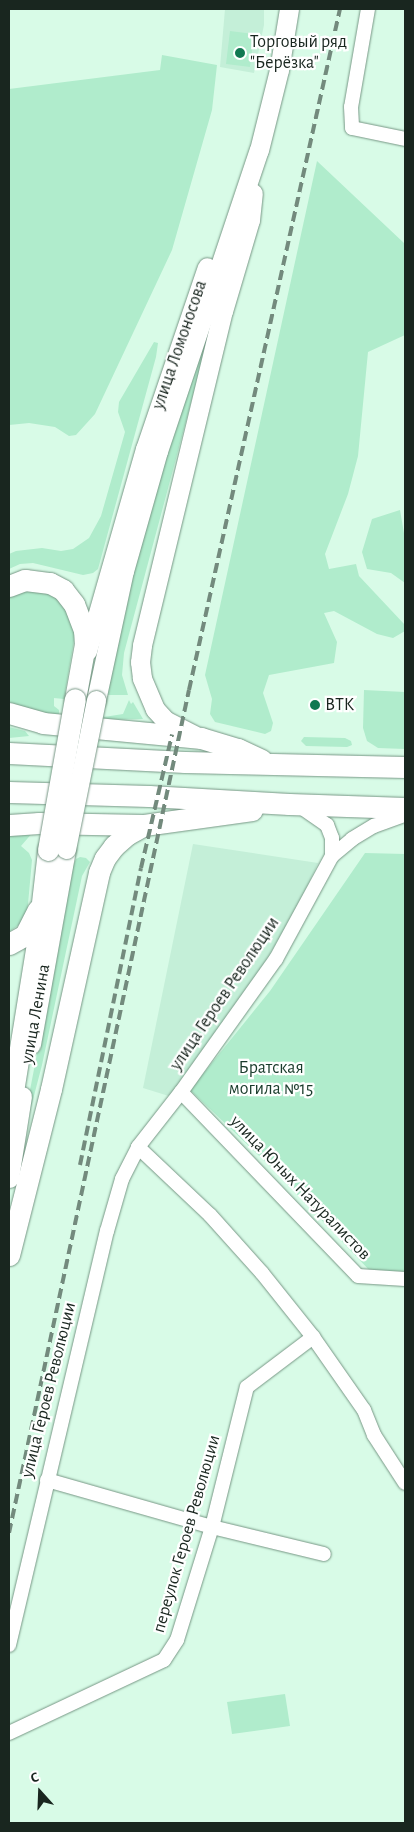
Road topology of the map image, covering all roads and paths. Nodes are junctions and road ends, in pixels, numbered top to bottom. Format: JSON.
{"nodes":[{"id":1,"x":278,"y":9,"type":"edge"},
{"id":2,"x":289,"y":9,"type":"edge"},
{"id":3,"x":368,"y":9,"type":"edge"},
{"id":4,"x":405,"y":139,"type":"edge"},
{"id":5,"x":259,"y":150,"type":"junction"},
{"id":6,"x":9,"y":586,"type":"edge"},
{"id":7,"x":83,"y":693,"type":"junction"},
{"id":8,"x":9,"y":713,"type":"edge"},
{"id":9,"x":201,"y":738,"type":"junction"},
{"id":10,"x":9,"y":753,"type":"edge"},
{"id":11,"x":269,"y":764,"type":"junction"},
{"id":12,"x":405,"y":767,"type":"edge"},
{"id":13,"x":9,"y":792,"type":"edge"},
{"id":14,"x":293,"y":804,"type":"junction"},
{"id":15,"x":405,"y":808,"type":"edge"},
{"id":16,"x":405,"y":815,"type":"edge"},
{"id":17,"x":144,"y":825,"type":"junction"},
{"id":18,"x":9,"y":826,"type":"edge"},
{"id":19,"x":57,"y":850,"type":"junction"},
{"id":20,"x":332,"y":856,"type":"junction"},
{"id":21,"x":42,"y":898,"type":"junction"},
{"id":22,"x":9,"y":944,"type":"edge"},
{"id":23,"x":181,"y":1092,"type":"junction"},
{"id":24,"x":9,"y":1116,"type":"edge"},
{"id":25,"x":138,"y":1147,"type":"junction"},
{"id":26,"x":9,"y":1178,"type":"edge"},
{"id":27,"x":9,"y":1255,"type":"edge"},
{"id":28,"x":405,"y":1280,"type":"edge"},
{"id":29,"x":313,"y":1337,"type":"junction"},
{"id":30,"x":47,"y":1480,"type":"junction"},
{"id":31,"x":405,"y":1483,"type":"edge"},
{"id":32,"x":212,"y":1527,"type":"junction"},
{"id":33,"x":324,"y":1554,"type":"dead end"},
{"id":34,"x":9,"y":1645,"type":"edge"},
{"id":35,"x":9,"y":1733,"type":"edge"}],
"edges":[{"from":1,"to":7,"type":"main road","name":"улица Ломоносова"},
{"from":2,"to":5,"type":"main road"},
{"from":3,"to":4,"type":"street"},
{"from":5,"to":7,"type":"main road"},
{"from":5,"to":9,"type":"main road"},
{"from":6,"to":7,"type":"main road"},
{"from":7,"to":19,"type":"main road","bridge":true},
{"from":8,"to":9,"type":"main road"},
{"from":9,"to":11,"type":"main road"},
{"from":10,"to":11,"type":"main road"},
{"from":11,"to":12,"type":"main road"},
{"from":13,"to":14,"type":"main road"},
{"from":14,"to":15,"type":"main road"},
{"from":14,"to":17,"type":"main road"},
{"from":14,"to":20,"type":"street"},
{"from":16,"to":20,"type":"street"},
{"from":17,"to":18,"type":"main road"},
{"from":17,"to":27,"type":"main road"},
{"from":19,"to":21,"type":"main road","name":"улица Ленина"},
{"from":19,"to":26,"type":"main road","name":"улица Ленина"},
{"from":20,"to":23,"type":"street","name":"улица Героев Революции"},
{"from":21,"to":22,"type":"main road"},
{"from":21,"to":24,"type":"main road","name":"улица Ленина"},
{"from":23,"to":25,"type":"street","name":"улица Героев Революции"},
{"from":23,"to":28,"type":"street","name":"улица Юных Натуралистов"},
{"from":25,"to":29,"type":"street"},
{"from":25,"to":30,"type":"street","name":"улица Героев Революции"},
{"from":29,"to":31,"type":"street"},
{"from":29,"to":32,"type":"street","name":"переулок Героев Революции"},
{"from":30,"to":32,"type":"street"},
{"from":30,"to":34,"type":"street","name":"улица Героев Революции"},
{"from":32,"to":33,"type":"street"},
{"from":32,"to":35,"type":"street","name":"переулок Героев Революции"}]}
